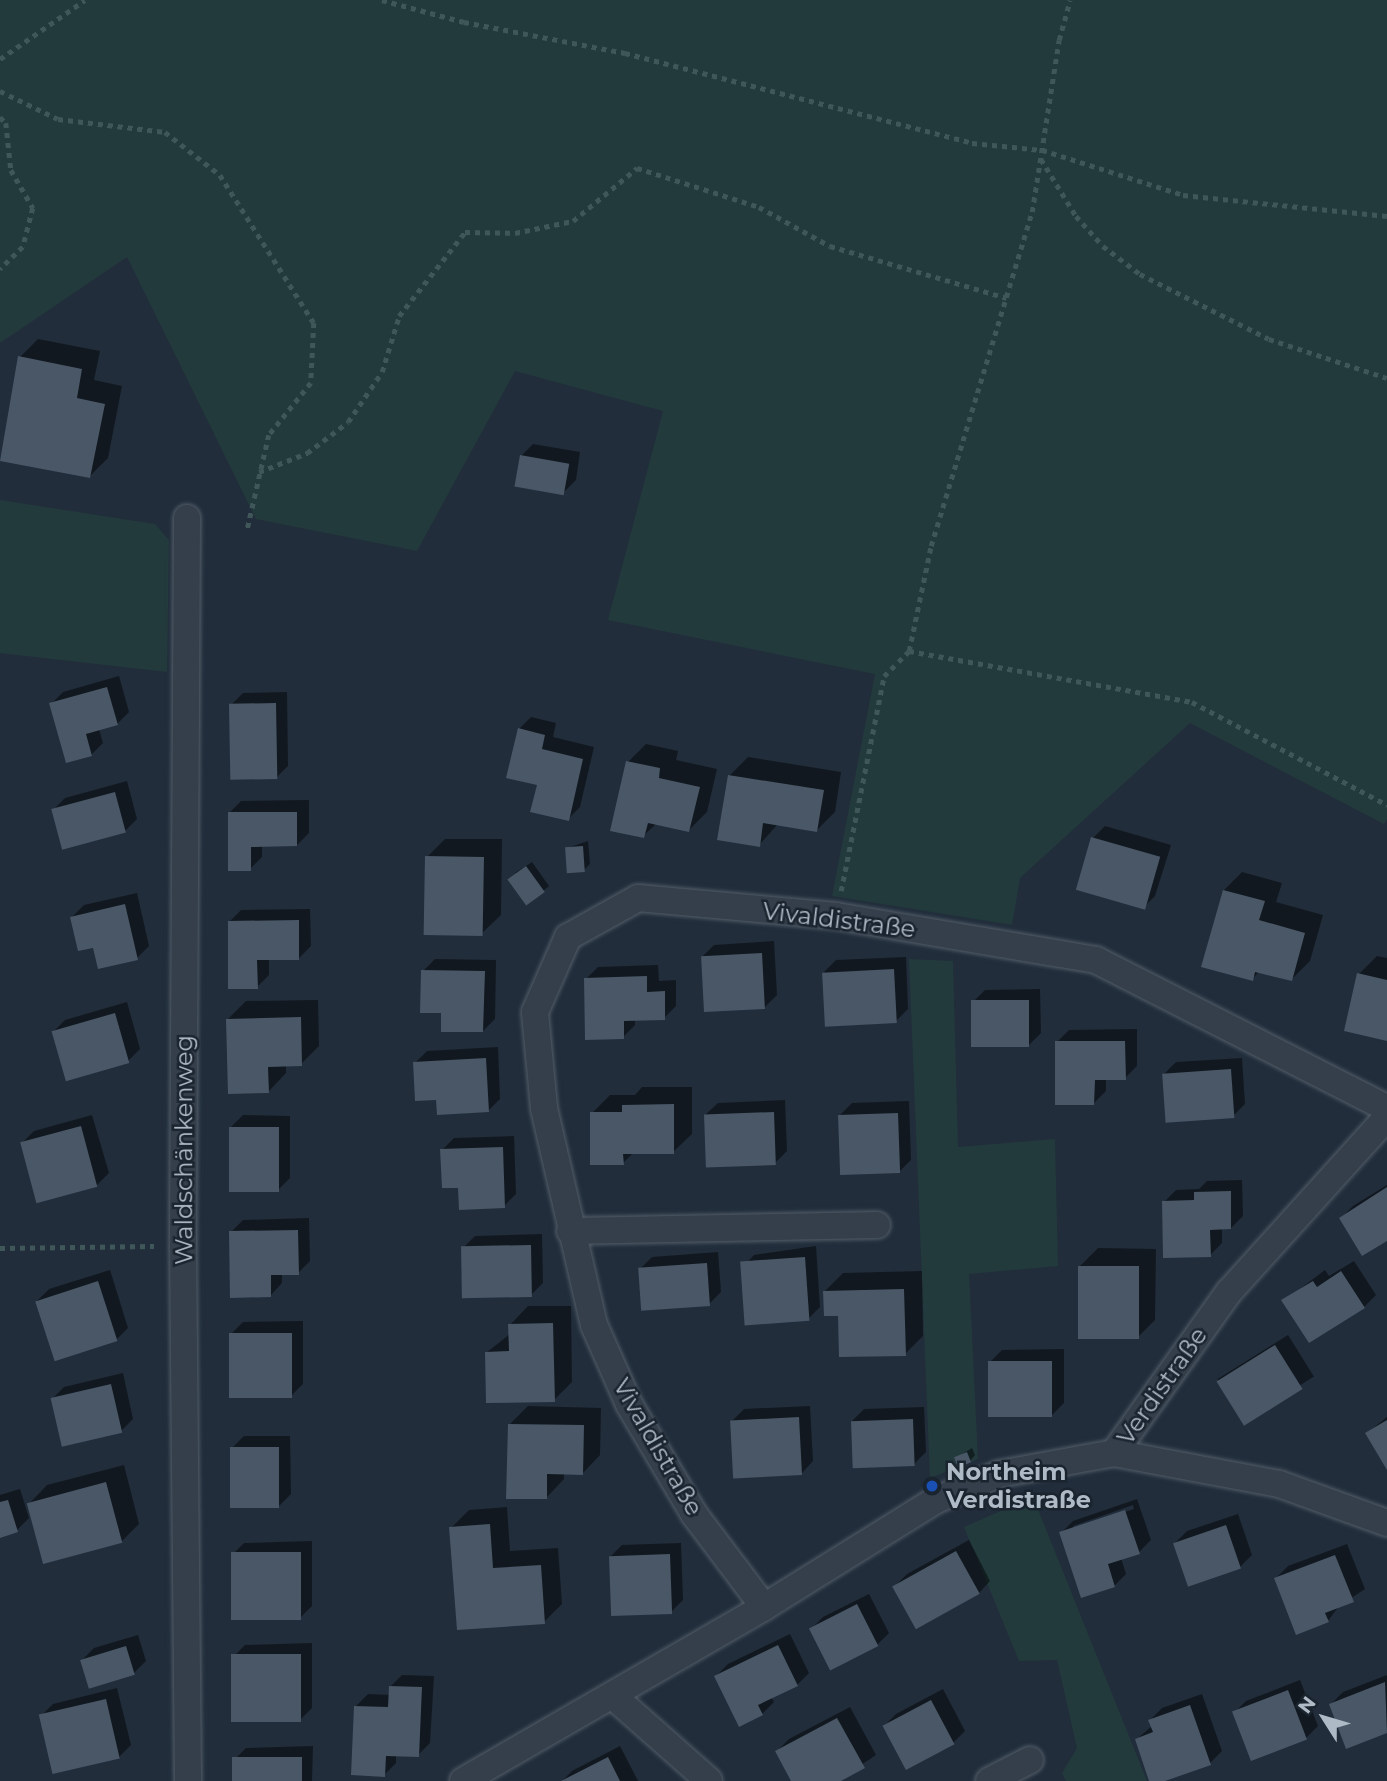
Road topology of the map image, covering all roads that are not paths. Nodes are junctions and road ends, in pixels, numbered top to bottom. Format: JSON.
{"nodes":[{"id":1,"x":187,"y":518,"type":"dead end"},
{"id":2,"x":1387,"y":1108,"type":"edge"},
{"id":3,"x":1387,"y":1117,"type":"edge"},
{"id":4,"x":877,"y":1225,"type":"dead end"},
{"id":5,"x":570,"y":1231,"type":"junction"},
{"id":6,"x":1114,"y":1454,"type":"junction"},
{"id":7,"x":1387,"y":1523,"type":"edge"},
{"id":8,"x":764,"y":1607,"type":"junction"},
{"id":9,"x":613,"y":1696,"type":"junction"},
{"id":10,"x":1030,"y":1760,"type":"dead end"},
{"id":11,"x":188,"y":1781,"type":"edge"},
{"id":12,"x":463,"y":1781,"type":"edge"},
{"id":13,"x":709,"y":1781,"type":"edge"},
{"id":14,"x":989,"y":1781,"type":"edge"}],
"edges":[{"from":1,"to":11,"type":"street","name":"Waldschänkenweg"},
{"from":2,"to":5,"type":"street","name":"Vivaldistraße"},
{"from":3,"to":6,"type":"street","name":"Verdistraße"},
{"from":4,"to":5,"type":"street"},
{"from":5,"to":8,"type":"street","name":"Vivaldistraße"},
{"from":6,"to":7,"type":"street"},
{"from":6,"to":8,"type":"street","name":"Verdistraße"},
{"from":8,"to":9,"type":"street","name":"Verdistraße"},
{"from":9,"to":12,"type":"street","name":"Verdistraße"},
{"from":9,"to":13,"type":"street"},
{"from":10,"to":14,"type":"street"}]}
